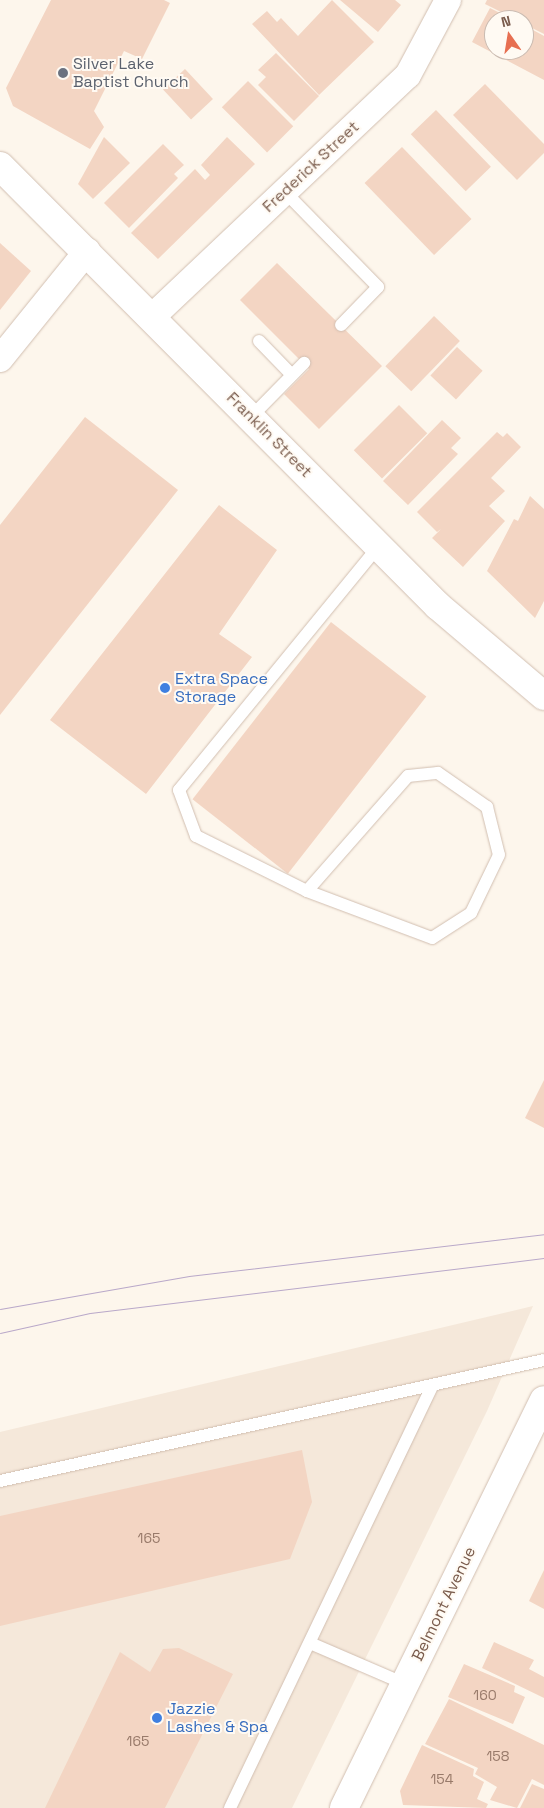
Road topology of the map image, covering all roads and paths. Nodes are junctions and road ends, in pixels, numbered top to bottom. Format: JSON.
{"nodes":[{"id":1,"x":448,"y":0,"type":"edge"},
{"id":2,"x":0,"y":166,"type":"edge"},
{"id":3,"x":285,"y":192,"type":"junction"},
{"id":4,"x":87,"y":251,"type":"junction"},
{"id":5,"x":152,"y":318,"type":"junction"},
{"id":6,"x":341,"y":325,"type":"dead end"},
{"id":7,"x":259,"y":341,"type":"dead end"},
{"id":8,"x":0,"y":359,"type":"edge"},
{"id":9,"x":304,"y":364,"type":"dead end"},
{"id":10,"x":292,"y":375,"type":"junction"},
{"id":11,"x":251,"y":417,"type":"junction"},
{"id":12,"x":379,"y":546,"type":"junction"},
{"id":13,"x":544,"y":696,"type":"edge"},
{"id":14,"x":307,"y":891,"type":"junction"},
{"id":15,"x":544,"y":1360,"type":"edge"},
{"id":16,"x":433,"y":1385,"type":"junction"},
{"id":17,"x":544,"y":1400,"type":"edge"},
{"id":18,"x":0,"y":1481,"type":"edge"},
{"id":19,"x":310,"y":1644,"type":"junction"},
{"id":20,"x":404,"y":1684,"type":"junction"},
{"id":21,"x":230,"y":1808,"type":"edge"},
{"id":22,"x":344,"y":1808,"type":"edge"}],
"edges":[{"from":1,"to":3,"type":"street","name":"Frederick Street"},
{"from":2,"to":4,"type":"main road","name":"Franklin Street"},
{"from":3,"to":5,"type":"street","name":"Frederick Street"},
{"from":3,"to":6,"type":"lane"},
{"from":4,"to":5,"type":"main road","name":"Franklin Street"},
{"from":4,"to":8,"type":"street"},
{"from":5,"to":11,"type":"main road","name":"Franklin Street"},
{"from":7,"to":10,"type":"lane"},
{"from":9,"to":10,"type":"lane"},
{"from":10,"to":11,"type":"lane"},
{"from":11,"to":12,"type":"main road","name":"Franklin Street"},
{"from":12,"to":13,"type":"main road","name":"Franklin Street"},
{"from":12,"to":14,"type":"lane"},
{"from":14,"to":14,"type":"lane"},
{"from":15,"to":16,"type":"lane"},
{"from":16,"to":18,"type":"lane"},
{"from":16,"to":19,"type":"lane"},
{"from":17,"to":20,"type":"main road","name":"Belmont Avenue"},
{"from":19,"to":20,"type":"lane"},
{"from":19,"to":21,"type":"lane"},
{"from":20,"to":22,"type":"main road","name":"Belmont Avenue"}]}
